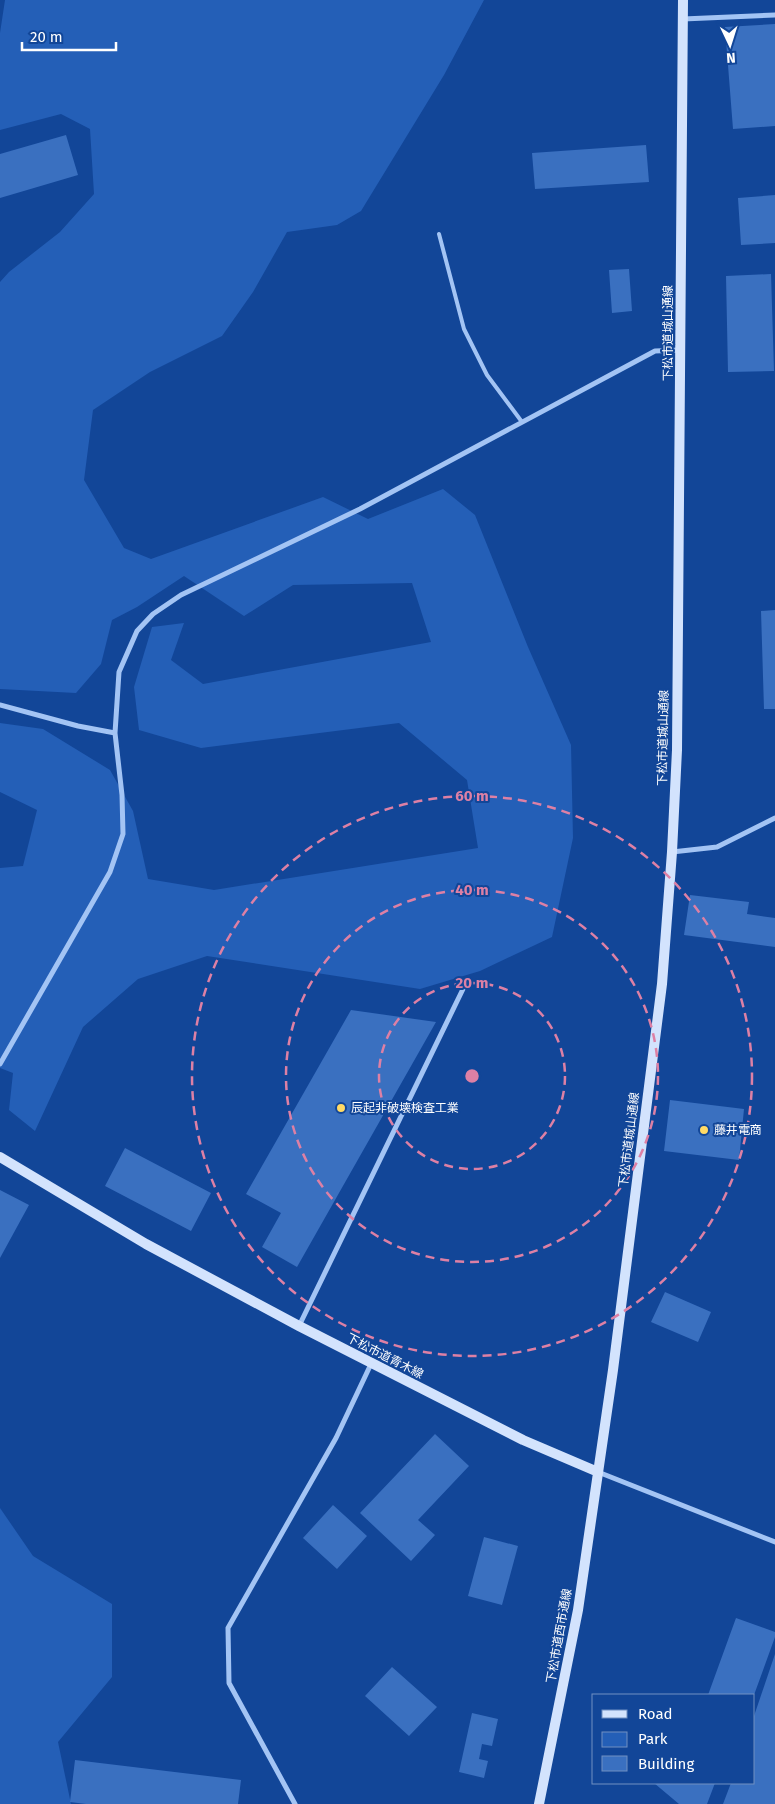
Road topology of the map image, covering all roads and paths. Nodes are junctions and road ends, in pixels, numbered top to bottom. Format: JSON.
{"nodes":[{"id":1,"x":683,"y":0,"type":"edge"},
{"id":2,"x":775,"y":15,"type":"edge"},
{"id":3,"x":682,"y":19,"type":"junction"},
{"id":4,"x":439,"y":234,"type":"dead end"},
{"id":5,"x":681,"y":350,"type":"junction"},
{"id":6,"x":522,"y":422,"type":"junction"},
{"id":7,"x":0,"y":705,"type":"edge"},
{"id":8,"x":115,"y":733,"type":"junction"},
{"id":9,"x":775,"y":818,"type":"edge"},
{"id":10,"x":672,"y":852,"type":"junction"},
{"id":11,"x":463,"y":989,"type":"dead end"},
{"id":12,"x":0,"y":1064,"type":"edge"},
{"id":13,"x":0,"y":1157,"type":"edge"},
{"id":14,"x":299,"y":1326,"type":"junction"},
{"id":15,"x":371,"y":1364,"type":"junction"},
{"id":16,"x":598,"y":1472,"type":"junction"},
{"id":17,"x":775,"y":1542,"type":"edge"},
{"id":18,"x":296,"y":1804,"type":"edge"},
{"id":19,"x":539,"y":1804,"type":"edge"}],
"edges":[{"from":1,"to":3,"type":"street","name":"下松市道城山通線"},
{"from":2,"to":3,"type":"street"},
{"from":3,"to":5,"type":"street","name":"下松市道城山通線"},
{"from":4,"to":6,"type":"lane"},
{"from":5,"to":6,"type":"street"},
{"from":5,"to":10,"type":"street","name":"下松市道城山通線"},
{"from":6,"to":8,"type":"street"},
{"from":7,"to":8,"type":"street"},
{"from":8,"to":12,"type":"street"},
{"from":9,"to":10,"type":"street"},
{"from":10,"to":16,"type":"street","name":"下松市道城山通線"},
{"from":11,"to":14,"type":"street"},
{"from":13,"to":14,"type":"street","name":"下松市道青木線"},
{"from":14,"to":15,"type":"street","name":"下松市道青木線"},
{"from":15,"to":16,"type":"street","name":"下松市道青木線"},
{"from":15,"to":18,"type":"street"},
{"from":16,"to":17,"type":"street","name":"下松市道青木線"},
{"from":16,"to":19,"type":"street","name":"下松市道西市通線"}]}
